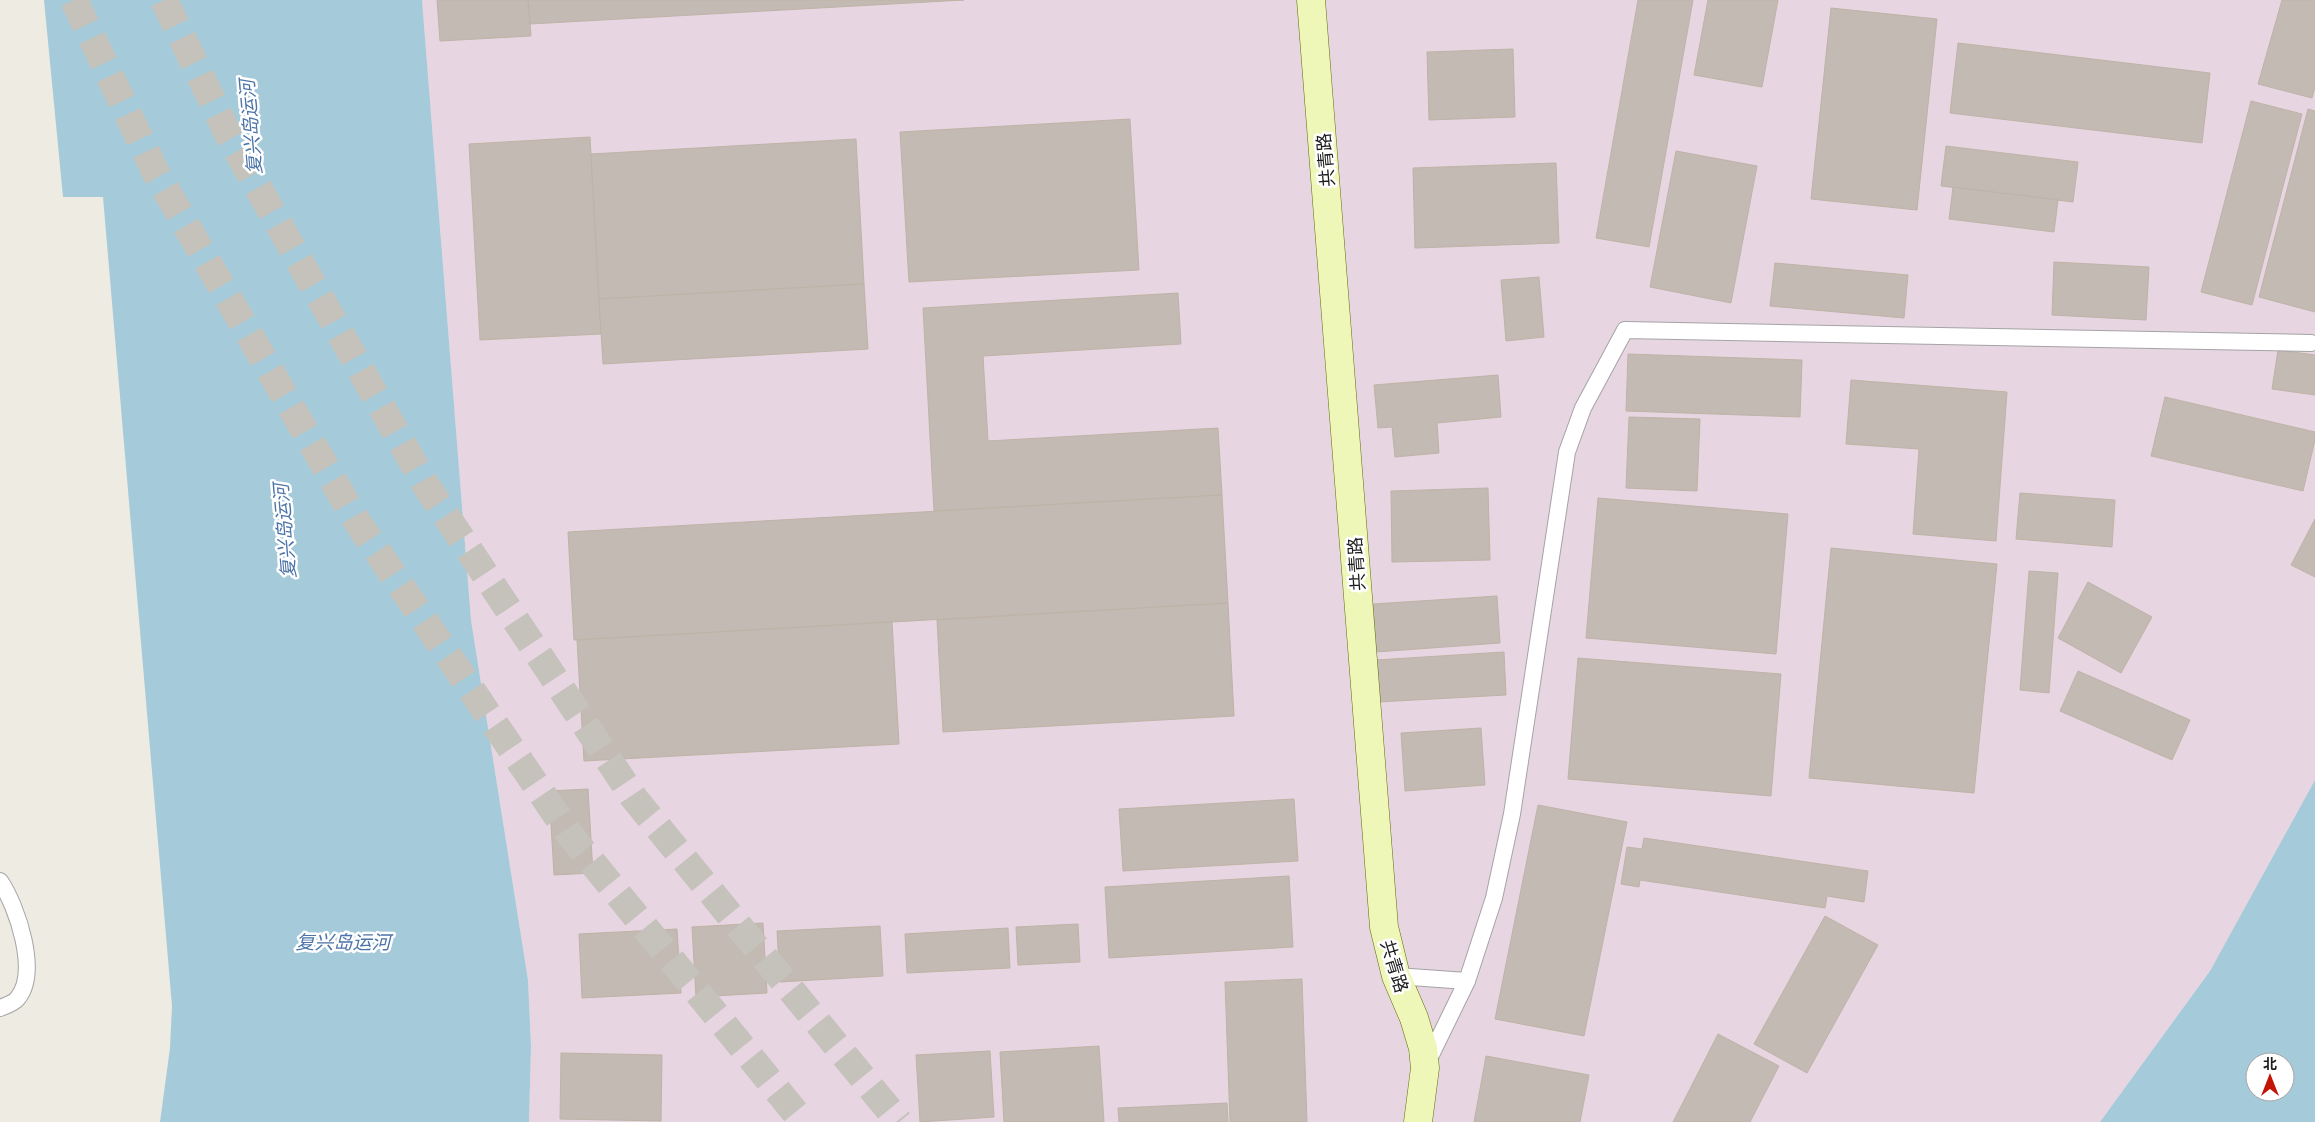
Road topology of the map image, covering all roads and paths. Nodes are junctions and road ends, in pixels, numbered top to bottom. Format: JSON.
{"nodes":[{"id":1,"x":1311,"y":0,"type":"edge"},
{"id":2,"x":2311,"y":343,"type":"dead end"},
{"id":3,"x":0,"y":881,"type":"edge"},
{"id":4,"x":1396,"y":976,"type":"junction"},
{"id":5,"x":1467,"y":982,"type":"junction"},
{"id":6,"x":0,"y":1008,"type":"edge"},
{"id":7,"x":1425,"y":1068,"type":"junction"},
{"id":8,"x":1418,"y":1122,"type":"edge"}],
"edges":[{"from":1,"to":4,"type":"street","name":"共青路"},
{"from":2,"to":5,"type":"lane"},
{"from":3,"to":6,"type":"lane"},
{"from":4,"to":5,"type":"lane"},
{"from":4,"to":7,"type":"street","name":"共青路"},
{"from":5,"to":7,"type":"lane"},
{"from":7,"to":8,"type":"street","name":"共青路"}]}
